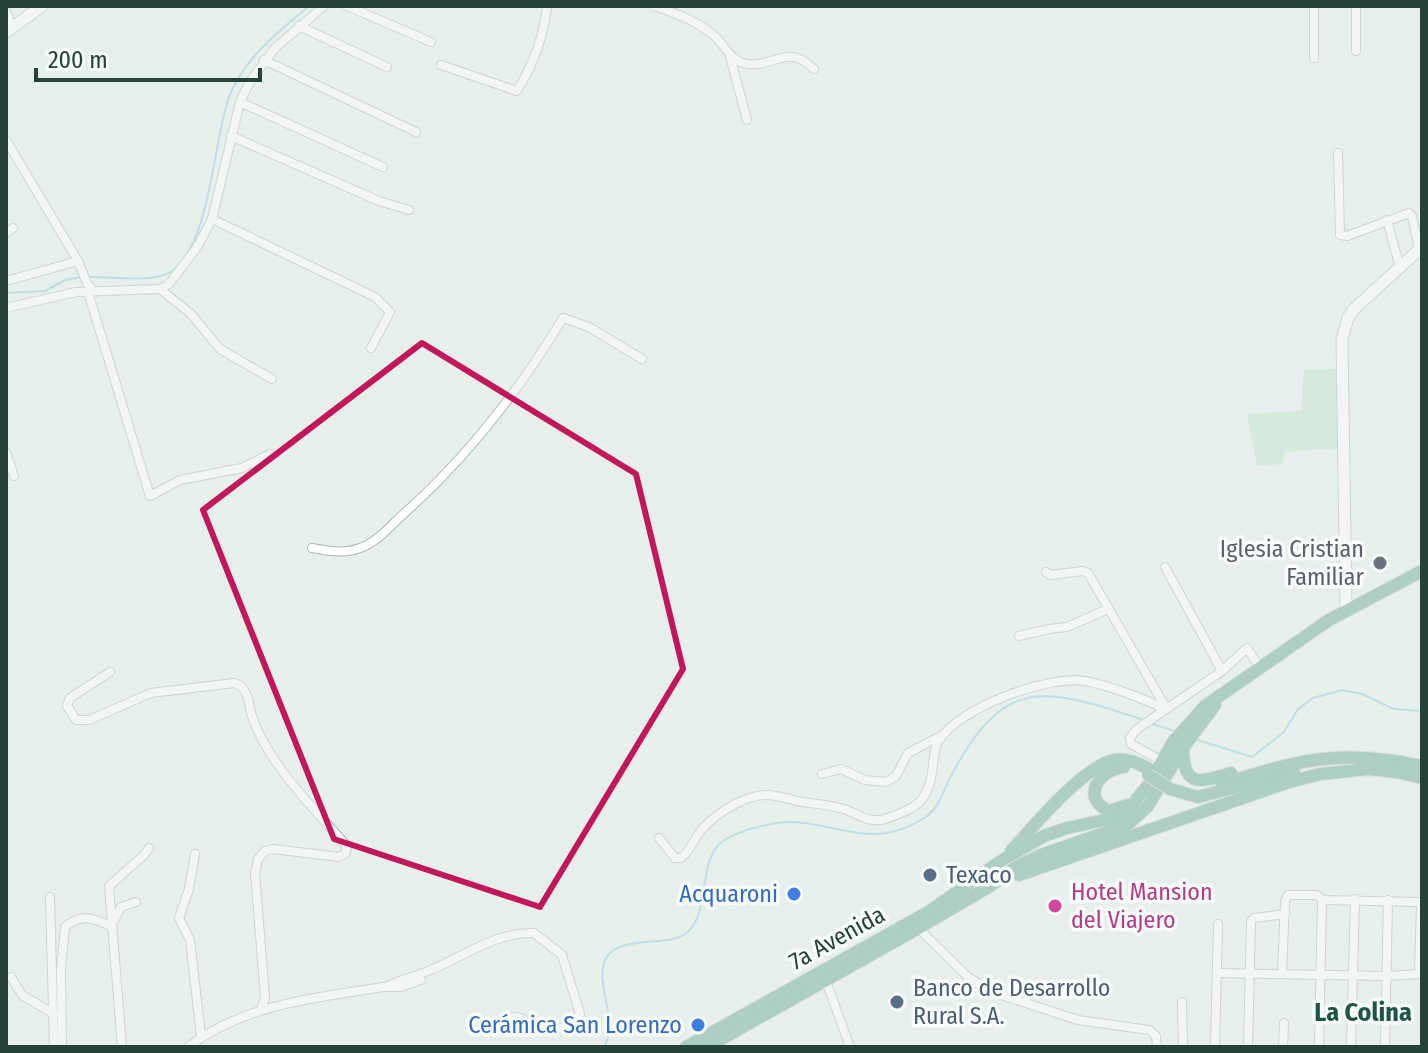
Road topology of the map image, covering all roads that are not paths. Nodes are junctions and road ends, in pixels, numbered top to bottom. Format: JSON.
{"nodes":[{"id":1,"x":42,"y":6,"type":"edge"},
{"id":2,"x":324,"y":6,"type":"edge"},
{"id":3,"x":347,"y":6,"type":"edge"},
{"id":4,"x":547,"y":6,"type":"edge"},
{"id":5,"x":654,"y":6,"type":"edge"},
{"id":6,"x":1314,"y":6,"type":"edge"},
{"id":7,"x":1356,"y":6,"type":"edge"},
{"id":8,"x":6,"y":11,"type":"edge"},
{"id":9,"x":299,"y":26,"type":"junction"},
{"id":10,"x":9,"y":30,"type":"edge"},
{"id":11,"x":431,"y":42,"type":"dead end"},
{"id":12,"x":1356,"y":51,"type":"dead end"},
{"id":13,"x":728,"y":52,"type":"junction"},
{"id":14,"x":1314,"y":58,"type":"dead end"},
{"id":15,"x":264,"y":60,"type":"junction"},
{"id":16,"x":441,"y":65,"type":"dead end"},
{"id":17,"x":387,"y":67,"type":"dead end"},
{"id":18,"x":814,"y":69,"type":"dead end"},
{"id":19,"x":240,"y":102,"type":"junction"},
{"id":20,"x":747,"y":120,"type":"dead end"},
{"id":21,"x":416,"y":132,"type":"dead end"},
{"id":22,"x":231,"y":136,"type":"junction"},
{"id":23,"x":6,"y":140,"type":"edge"},
{"id":24,"x":1338,"y":153,"type":"dead end"},
{"id":25,"x":383,"y":167,"type":"dead end"},
{"id":26,"x":409,"y":210,"type":"dead end"},
{"id":27,"x":212,"y":219,"type":"junction"},
{"id":28,"x":1387,"y":220,"type":"junction"},
{"id":29,"x":1421,"y":248,"type":"edge"},
{"id":30,"x":79,"y":263,"type":"junction"},
{"id":31,"x":1400,"y":268,"type":"junction"},
{"id":32,"x":6,"y":281,"type":"edge"},
{"id":33,"x":89,"y":288,"type":"junction"},
{"id":34,"x":160,"y":289,"type":"junction"},
{"id":35,"x":6,"y":308,"type":"edge"},
{"id":36,"x":371,"y":348,"type":"dead end"},
{"id":37,"x":642,"y":359,"type":"dead end"},
{"id":38,"x":272,"y":379,"type":"dead end"},
{"id":39,"x":6,"y":452,"type":"edge"},
{"id":40,"x":270,"y":454,"type":"dead end"},
{"id":41,"x":14,"y":476,"type":"dead end"},
{"id":42,"x":312,"y":548,"type":"dead end"},
{"id":43,"x":1165,"y":567,"type":"dead end"},
{"id":44,"x":1422,"y":571,"type":"edge"},
{"id":45,"x":1046,"y":572,"type":"dead end"},
{"id":46,"x":1108,"y":609,"type":"junction"},
{"id":47,"x":1346,"y":610,"type":"junction"},
{"id":48,"x":1019,"y":636,"type":"dead end"},
{"id":49,"x":1260,"y":668,"type":"junction"},
{"id":50,"x":1222,"y":671,"type":"junction"},
{"id":51,"x":110,"y":672,"type":"dead end"},
{"id":52,"x":1166,"y":709,"type":"junction"},
{"id":53,"x":942,"y":735,"type":"junction"},
{"id":54,"x":1180,"y":746,"type":"junction"},
{"id":55,"x":1360,"y":756,"type":"junction"},
{"id":56,"x":1162,"y":761,"type":"junction"},
{"id":57,"x":1422,"y":766,"type":"edge"},
{"id":58,"x":1368,"y":769,"type":"junction"},
{"id":59,"x":1149,"y":772,"type":"junction"},
{"id":60,"x":822,"y":774,"type":"dead end"},
{"id":61,"x":1422,"y":778,"type":"edge"},
{"id":62,"x":1171,"y":786,"type":"junction"},
{"id":63,"x":1138,"y":799,"type":"junction"},
{"id":64,"x":659,"y":838,"type":"dead end"},
{"id":65,"x":149,"y":848,"type":"dead end"},
{"id":66,"x":195,"y":854,"type":"dead end"},
{"id":67,"x":1004,"y":859,"type":"junction"},
{"id":68,"x":990,"y":886,"type":"junction"},
{"id":69,"x":50,"y":897,"type":"dead end"},
{"id":70,"x":1355,"y":899,"type":"junction"},
{"id":71,"x":1322,"y":900,"type":"junction"},
{"id":72,"x":1388,"y":900,"type":"junction"},
{"id":73,"x":136,"y":902,"type":"dead end"},
{"id":74,"x":1422,"y":902,"type":"edge"},
{"id":75,"x":1285,"y":914,"type":"junction"},
{"id":76,"x":1218,"y":924,"type":"dead end"},
{"id":77,"x":915,"y":925,"type":"junction"},
{"id":78,"x":111,"y":926,"type":"junction"},
{"id":79,"x":1217,"y":973,"type":"junction"},
{"id":80,"x":1250,"y":974,"type":"junction"},
{"id":81,"x":1282,"y":974,"type":"junction"},
{"id":82,"x":1420,"y":974,"type":"edge"},
{"id":83,"x":1320,"y":975,"type":"junction"},
{"id":84,"x":1353,"y":976,"type":"junction"},
{"id":85,"x":1386,"y":976,"type":"junction"},
{"id":86,"x":11,"y":977,"type":"dead end"},
{"id":87,"x":421,"y":980,"type":"dead end"},
{"id":88,"x":826,"y":981,"type":"junction"},
{"id":89,"x":386,"y":987,"type":"junction"},
{"id":90,"x":1182,"y":1002,"type":"dead end"},
{"id":91,"x":261,"y":1010,"type":"junction"},
{"id":92,"x":54,"y":1014,"type":"junction"},
{"id":93,"x":514,"y":1017,"type":"dead end"},
{"id":94,"x":1284,"y":1023,"type":"dead end"},
{"id":95,"x":201,"y":1036,"type":"junction"},
{"id":96,"x":54,"y":1047,"type":"edge"},
{"id":97,"x":62,"y":1047,"type":"edge"},
{"id":98,"x":122,"y":1047,"type":"edge"},
{"id":99,"x":188,"y":1047,"type":"edge"},
{"id":100,"x":686,"y":1047,"type":"edge"},
{"id":101,"x":707,"y":1047,"type":"edge"},
{"id":102,"x":850,"y":1047,"type":"edge"},
{"id":103,"x":1157,"y":1047,"type":"edge"},
{"id":104,"x":1183,"y":1047,"type":"edge"},
{"id":105,"x":1215,"y":1047,"type":"edge"},
{"id":106,"x":1248,"y":1047,"type":"edge"},
{"id":107,"x":1283,"y":1047,"type":"edge"},
{"id":108,"x":1319,"y":1047,"type":"edge"},
{"id":109,"x":1351,"y":1047,"type":"edge"},
{"id":110,"x":1385,"y":1047,"type":"edge"}],
"edges":[{"from":1,"to":10,"type":"street"},
{"from":2,"to":9,"type":"street"},
{"from":3,"to":11,"type":"street"},
{"from":4,"to":16,"type":"street"},
{"from":5,"to":13,"type":"street"},
{"from":6,"to":14,"type":"street"},
{"from":7,"to":12,"type":"street"},
{"from":8,"to":10,"type":"street"},
{"from":9,"to":15,"type":"street"},
{"from":9,"to":17,"type":"street"},
{"from":13,"to":18,"type":"street"},
{"from":13,"to":20,"type":"street"},
{"from":15,"to":19,"type":"street"},
{"from":15,"to":21,"type":"street"},
{"from":19,"to":22,"type":"street"},
{"from":19,"to":25,"type":"street"},
{"from":22,"to":26,"type":"street"},
{"from":22,"to":27,"type":"street"},
{"from":23,"to":30,"type":"street"},
{"from":24,"to":28,"type":"street"},
{"from":27,"to":34,"type":"street"},
{"from":27,"to":36,"type":"street"},
{"from":28,"to":29,"type":"street"},
{"from":28,"to":31,"type":"street"},
{"from":29,"to":31,"type":"street"},
{"from":30,"to":32,"type":"street"},
{"from":30,"to":33,"type":"street"},
{"from":31,"to":47,"type":"street"},
{"from":33,"to":34,"type":"street"},
{"from":33,"to":35,"type":"street"},
{"from":33,"to":40,"type":"street"},
{"from":34,"to":38,"type":"street"},
{"from":37,"to":42,"type":"street"},
{"from":39,"to":41,"type":"street"},
{"from":43,"to":50,"type":"street"},
{"from":44,"to":47,"type":"main road"},
{"from":45,"to":46,"type":"street"},
{"from":46,"to":48,"type":"street"},
{"from":46,"to":52,"type":"street"},
{"from":47,"to":49,"type":"main road"},
{"from":49,"to":50,"type":"street"},
{"from":49,"to":54,"type":"main road"},
{"from":50,"to":52,"type":"street"},
{"from":51,"to":91,"type":"street"},
{"from":52,"to":53,"type":"street"},
{"from":52,"to":56,"type":"street"},
{"from":53,"to":60,"type":"street"},
{"from":53,"to":64,"type":"street"},
{"from":54,"to":55,"type":"main road"},
{"from":54,"to":56,"type":"main road"},
{"from":54,"to":68,"type":"main road"},
{"from":55,"to":57,"type":"main road"},
{"from":55,"to":62,"type":"main road"},
{"from":56,"to":63,"type":"main road"},
{"from":58,"to":61,"type":"main road"},
{"from":58,"to":62,"type":"main road"},
{"from":58,"to":68,"type":"main road"},
{"from":59,"to":62,"type":"main road","bridge":true},
{"from":59,"to":63,"type":"main road"},
{"from":59,"to":67,"type":"main road"},
{"from":63,"to":67,"type":"main road"},
{"from":65,"to":78,"type":"street"},
{"from":66,"to":95,"type":"street"},
{"from":67,"to":77,"type":"main road","name":"7a Avenida"},
{"from":68,"to":77,"type":"main road","name":"7a Avenida"},
{"from":69,"to":92,"type":"street"},
{"from":70,"to":71,"type":"street"},
{"from":70,"to":72,"type":"street"},
{"from":70,"to":84,"type":"street"},
{"from":71,"to":75,"type":"street"},
{"from":71,"to":83,"type":"street"},
{"from":72,"to":74,"type":"street"},
{"from":72,"to":85,"type":"street"},
{"from":73,"to":78,"type":"street"},
{"from":74,"to":82,"type":"street"},
{"from":75,"to":80,"type":"street"},
{"from":75,"to":81,"type":"street"},
{"from":76,"to":79,"type":"street"},
{"from":77,"to":88,"type":"main road","name":"7a Avenida"},
{"from":77,"to":100,"type":"main road","name":"7a Avenida"},
{"from":77,"to":103,"type":"street"},
{"from":78,"to":97,"type":"street"},
{"from":78,"to":98,"type":"street"},
{"from":79,"to":80,"type":"street"},
{"from":79,"to":105,"type":"street"},
{"from":80,"to":81,"type":"street"},
{"from":80,"to":106,"type":"street"},
{"from":81,"to":83,"type":"street"},
{"from":82,"to":85,"type":"street"},
{"from":83,"to":84,"type":"street"},
{"from":83,"to":108,"type":"street"},
{"from":84,"to":85,"type":"street"},
{"from":84,"to":109,"type":"street"},
{"from":85,"to":110,"type":"street"},
{"from":86,"to":92,"type":"street"},
{"from":87,"to":89,"type":"street"},
{"from":88,"to":101,"type":"main road","name":"7a Avenida"},
{"from":88,"to":102,"type":"street"},
{"from":89,"to":91,"type":"street"},
{"from":89,"to":93,"type":"street"},
{"from":90,"to":104,"type":"street"},
{"from":91,"to":95,"type":"street"},
{"from":92,"to":96,"type":"street"},
{"from":94,"to":107,"type":"street"},
{"from":95,"to":99,"type":"street"}]}
